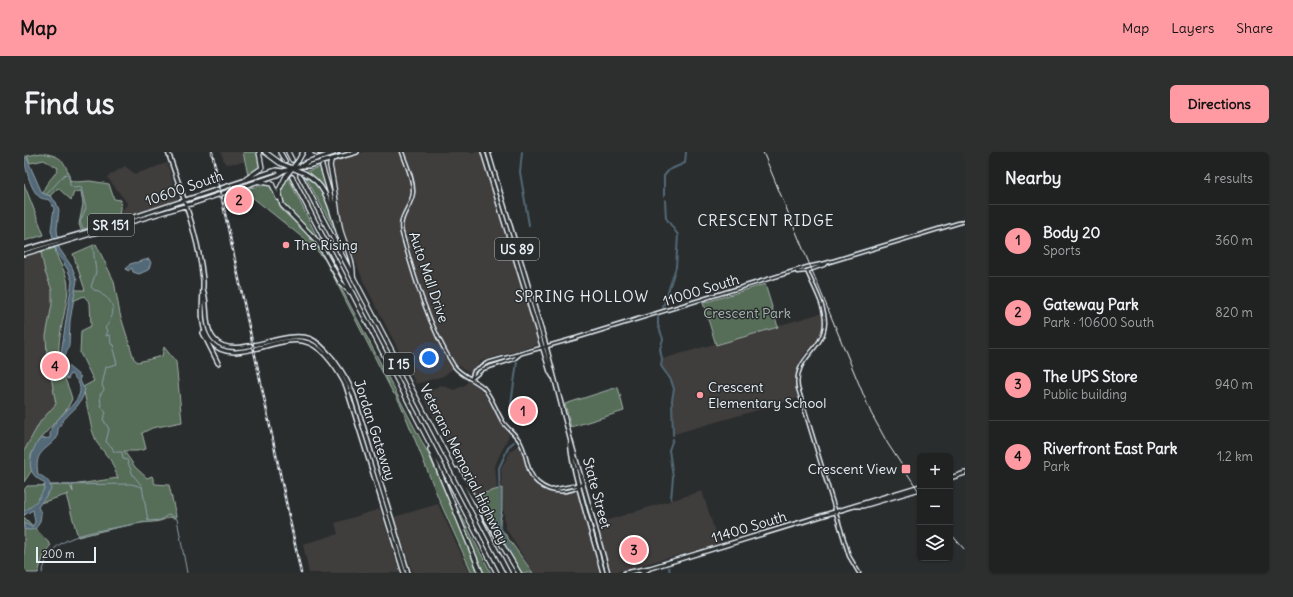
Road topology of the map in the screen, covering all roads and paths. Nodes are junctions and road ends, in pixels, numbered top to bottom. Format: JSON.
{"nodes":[{"id":1,"x":168,"y":152,"type":"edge"},
{"id":2,"x":259,"y":152,"type":"edge"},
{"id":3,"x":265,"y":152,"type":"edge"},
{"id":4,"x":280,"y":152,"type":"edge"},
{"id":5,"x":288,"y":152,"type":"edge"},
{"id":6,"x":303,"y":152,"type":"edge"},
{"id":7,"x":315,"y":152,"type":"edge"},
{"id":8,"x":327,"y":152,"type":"edge"},
{"id":9,"x":337,"y":152,"type":"edge"},
{"id":10,"x":357,"y":152,"type":"edge"},
{"id":11,"x":402,"y":152,"type":"edge"},
{"id":12,"x":483,"y":152,"type":"edge"},
{"id":13,"x":488,"y":152,"type":"edge"},
{"id":14,"x":292,"y":160,"type":"dead end"},
{"id":15,"x":331,"y":160,"type":"junction"},
{"id":16,"x":285,"y":161,"type":"dead end"},
{"id":17,"x":301,"y":166,"type":"junction"},
{"id":18,"x":322,"y":166,"type":"tunnel mouth"},
{"id":19,"x":292,"y":169,"type":"junction"},
{"id":20,"x":283,"y":171,"type":"junction"},
{"id":21,"x":490,"y":172,"type":"junction"},
{"id":22,"x":300,"y":175,"type":"dead end"},
{"id":23,"x":292,"y":177,"type":"dead end"},
{"id":24,"x":246,"y":179,"type":"junction"},
{"id":25,"x":257,"y":181,"type":"junction"},
{"id":26,"x":183,"y":201,"type":"junction"},
{"id":27,"x":503,"y":202,"type":"junction"},
{"id":28,"x":185,"y":205,"type":"junction"},
{"id":29,"x":290,"y":214,"type":"junction"},
{"id":30,"x":503,"y":214,"type":"junction"},
{"id":31,"x":965,"y":222,"type":"edge"},
{"id":32,"x":341,"y":230,"type":"junction"},
{"id":33,"x":64,"y":241,"type":"junction"},
{"id":34,"x":515,"y":243,"type":"junction"},
{"id":35,"x":49,"y":245,"type":"junction"},
{"id":36,"x":346,"y":248,"type":"junction"},
{"id":37,"x":24,"y":250,"type":"edge"},
{"id":38,"x":24,"y":254,"type":"edge"},
{"id":39,"x":826,"y":263,"type":"junction"},
{"id":40,"x":807,"y":271,"type":"junction"},
{"id":41,"x":796,"y":272,"type":"junction"},
{"id":42,"x":353,"y":277,"type":"junction"},
{"id":43,"x":203,"y":289,"type":"junction"},
{"id":44,"x":353,"y":296,"type":"junction"},
{"id":45,"x":203,"y":321,"type":"junction"},
{"id":46,"x":208,"y":326,"type":"junction"},
{"id":47,"x":545,"y":347,"type":"junction"},
{"id":48,"x":237,"y":348,"type":"junction"},
{"id":49,"x":221,"y":349,"type":"junction"},
{"id":50,"x":218,"y":364,"type":"dead end"},
{"id":51,"x":471,"y":379,"type":"junction"},
{"id":52,"x":425,"y":434,"type":"junction"},
{"id":53,"x":571,"y":442,"type":"junction"},
{"id":54,"x":445,"y":452,"type":"junction"},
{"id":55,"x":965,"y":473,"type":"edge"},
{"id":56,"x":953,"y":477,"type":"edge"},
{"id":57,"x":583,"y":484,"type":"junction"},
{"id":58,"x":579,"y":486,"type":"junction"},
{"id":59,"x":917,"y":487,"type":"edge"},
{"id":60,"x":917,"y":490,"type":"edge"},
{"id":61,"x":854,"y":506,"type":"junction"},
{"id":62,"x":835,"y":512,"type":"junction"},
{"id":63,"x":588,"y":520,"type":"junction"},
{"id":64,"x":394,"y":526,"type":"junction"},
{"id":65,"x":389,"y":527,"type":"junction"},
{"id":66,"x":600,"y":544,"type":"junction"},
{"id":67,"x":650,"y":568,"type":"junction"},
{"id":68,"x":404,"y":573,"type":"edge"},
{"id":69,"x":408,"y":573,"type":"edge"},
{"id":70,"x":481,"y":573,"type":"edge"},
{"id":71,"x":497,"y":573,"type":"edge"},
{"id":72,"x":508,"y":573,"type":"edge"},
{"id":73,"x":519,"y":573,"type":"edge"},
{"id":74,"x":603,"y":573,"type":"edge"},
{"id":75,"x":608,"y":573,"type":"edge"},
{"id":76,"x":625,"y":573,"type":"edge"},
{"id":77,"x":642,"y":573,"type":"edge"},
{"id":78,"x":859,"y":573,"type":"edge"}],
"edges":[{"from":1,"to":26,"type":"main road","name":"Jordan Gateway"},
{"from":2,"to":24,"type":"highway"},
{"from":3,"to":19,"type":"highway","bridge":true},
{"from":4,"to":16,"type":"highway"},
{"from":5,"to":14,"type":"highway"},
{"from":6,"to":19,"type":"highway","bridge":true},
{"from":7,"to":8,"type":"highway"},
{"from":9,"to":17,"type":"main road","name":"10600 South"},
{"from":10,"to":15,"type":"main road","name":"10600 South"},
{"from":11,"to":51,"type":"street","name":"Auto Mall Drive"},
{"from":12,"to":21,"type":"main road","name":"State Street","number":"US 89"},
{"from":13,"to":27,"type":"main road","name":"State Street","number":"US 89"},
{"from":15,"to":17,"type":"main road","name":"10600 South"},
{"from":15,"to":32,"type":"highway"},
{"from":17,"to":19,"type":"main road","name":"10600 South","bridge":true},
{"from":18,"to":32,"type":"highway"},
{"from":19,"to":20,"type":"main road","name":"10600 South","number":"SR 151","bridge":true},
{"from":19,"to":29,"type":"highway","bridge":true},
{"from":19,"to":36,"type":"highway","bridge":true},
{"from":20,"to":24,"type":"main road","name":"10600 South","number":"SR 151"},
{"from":20,"to":25,"type":"main road","name":"10600 South","number":"SR 151"},
{"from":21,"to":27,"type":"main road"},
{"from":21,"to":30,"type":"main road","name":"State Street","number":"US 89"},
{"from":22,"to":42,"type":"highway","name":"Veterans Memorial Highway","number":"I 15"},
{"from":23,"to":44,"type":"highway","name":"Veterans Memorial Highway","number":"I 15"},
{"from":24,"to":26,"type":"main road","name":"10600 South","number":"SR 151"},
{"from":25,"to":28,"type":"main road","name":"10600 South","number":"SR 151"},
{"from":25,"to":29,"type":"highway"},
{"from":26,"to":28,"type":"main road","name":"Jordan Gateway"},
{"from":26,"to":33,"type":"main road","name":"10600 South","number":"SR 151"},
{"from":27,"to":34,"type":"main road","name":"State Street","number":"US 89"},
{"from":28,"to":33,"type":"main road","name":"10600 South","number":"SR 151"},
{"from":28,"to":43,"type":"main road","name":"Jordan Gateway"},
{"from":29,"to":44,"type":"highway"},
{"from":30,"to":34,"type":"main road"},
{"from":30,"to":47,"type":"main road","name":"State Street","number":"US 89"},
{"from":31,"to":39,"type":"street","name":"11000 South"},
{"from":32,"to":36,"type":"highway"},
{"from":33,"to":35,"type":"main road","name":"10600 South","number":"SR 151"},
{"from":34,"to":47,"type":"main road","name":"State Street","number":"US 89"},
{"from":35,"to":37,"type":"main road","name":"10600 South","number":"SR 151"},
{"from":35,"to":38,"type":"main road","name":"10600 South","number":"SR 151"},
{"from":36,"to":42,"type":"highway"},
{"from":39,"to":40,"type":"street","name":"11000 South"},
{"from":39,"to":41,"type":"street","name":"11000 South"},
{"from":40,"to":41,"type":"street","name":"11000 South"},
{"from":40,"to":62,"type":"street"},
{"from":41,"to":47,"type":"street","name":"11000 South"},
{"from":42,"to":54,"type":"highway","name":"Veterans Memorial Highway","number":"I 15"},
{"from":43,"to":45,"type":"main road","name":"Jordan Gateway"},
{"from":43,"to":46,"type":"main road","name":"Jordan Gateway"},
{"from":44,"to":52,"type":"highway","name":"Veterans Memorial Highway","number":"I 15"},
{"from":45,"to":49,"type":"main road","name":"Jordan Gateway"},
{"from":45,"to":50,"type":"main road"},
{"from":46,"to":48,"type":"main road","name":"Jordan Gateway"},
{"from":46,"to":49,"type":"main road"},
{"from":47,"to":51,"type":"street","name":"11000 South"},
{"from":47,"to":53,"type":"main road","name":"State Street","number":"US 89"},
{"from":48,"to":49,"type":"main road"},
{"from":48,"to":64,"type":"main road","name":"Jordan Gateway"},
{"from":49,"to":65,"type":"main road","name":"Jordan Gateway"},
{"from":51,"to":58,"type":"street","name":"Auto Mall Drive"},
{"from":52,"to":70,"type":"highway"},
{"from":52,"to":71,"type":"highway","name":"Veterans Memorial Highway","number":"I 15"},
{"from":53,"to":57,"type":"main road","name":"State Street","number":"US 89"},
{"from":53,"to":58,"type":"main road","name":"State Street","number":"US 89"},
{"from":54,"to":72,"type":"highway","name":"Veterans Memorial Highway","number":"I 15"},
{"from":54,"to":73,"type":"highway"},
{"from":55,"to":56,"type":"main road"},
{"from":57,"to":58,"type":"street","name":"Auto Mall Drive"},
{"from":57,"to":66,"type":"main road","name":"State Street","number":"US 89"},
{"from":58,"to":63,"type":"main road","name":"State Street","number":"US 89"},
{"from":59,"to":61,"type":"main road","name":"11400 South"},
{"from":60,"to":61,"type":"main road","name":"11400 South"},
{"from":61,"to":62,"type":"main road","name":"11400 South"},
{"from":62,"to":67,"type":"main road","name":"11400 South"},
{"from":62,"to":78,"type":"street"},
{"from":63,"to":66,"type":"main road"},
{"from":63,"to":74,"type":"main road","name":"State Street","number":"US 89"},
{"from":64,"to":65,"type":"main road"},
{"from":64,"to":69,"type":"main road","name":"Jordan Gateway"},
{"from":65,"to":68,"type":"main road","name":"Jordan Gateway"},
{"from":66,"to":75,"type":"main road","name":"State Street","number":"US 89"},
{"from":67,"to":76,"type":"main road","name":"11400 South"},
{"from":67,"to":77,"type":"main road","name":"11400 South"}]}
